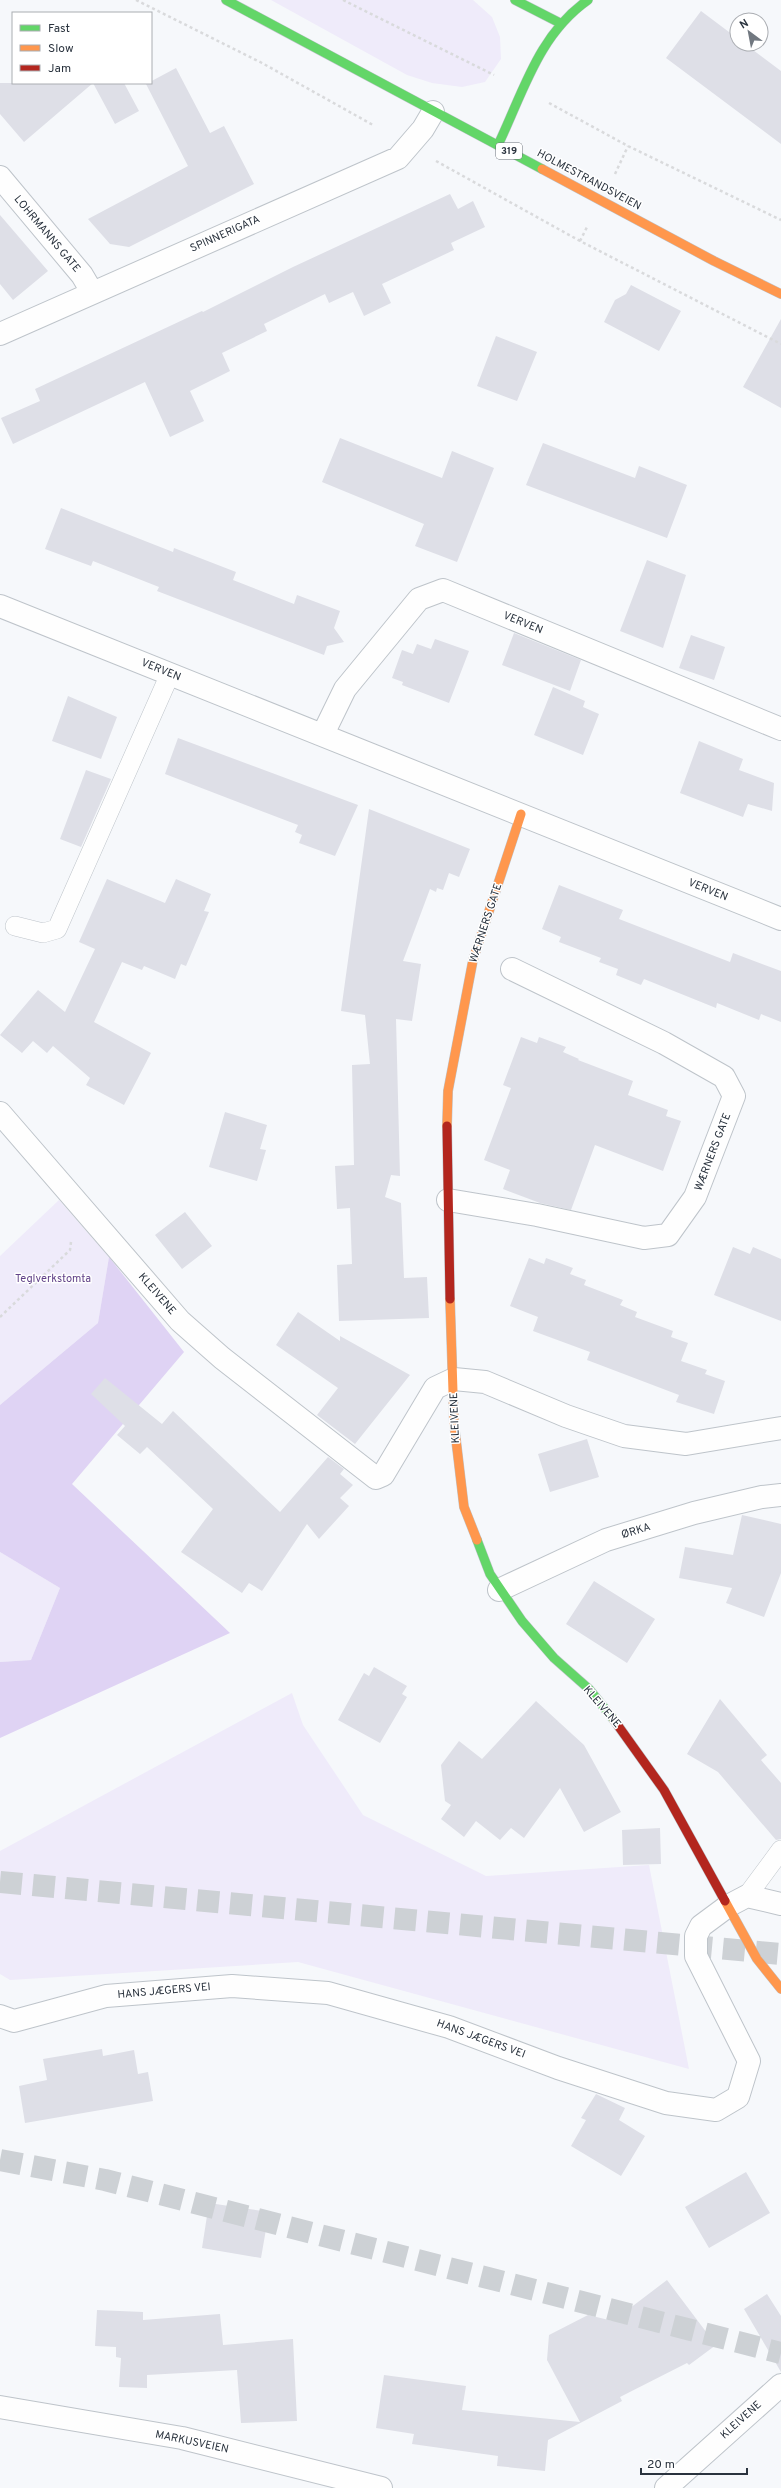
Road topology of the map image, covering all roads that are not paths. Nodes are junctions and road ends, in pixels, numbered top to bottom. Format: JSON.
{"nodes":[{"id":1,"x":218,"y":0,"type":"edge"},
{"id":2,"x":226,"y":0,"type":"edge"},
{"id":3,"x":515,"y":0,"type":"edge"},
{"id":4,"x":588,"y":0,"type":"edge"},
{"id":5,"x":238,"y":8,"type":"junction"},
{"id":6,"x":560,"y":23,"type":"junction"},
{"id":7,"x":433,"y":112,"type":"junction"},
{"id":8,"x":498,"y":145,"type":"junction"},
{"id":9,"x":0,"y":177,"type":"edge"},
{"id":10,"x":92,"y":292,"type":"junction"},
{"id":11,"x":781,"y":294,"type":"edge"},
{"id":12,"x":0,"y":334,"type":"edge"},
{"id":13,"x":0,"y":606,"type":"edge"},
{"id":14,"x":170,"y":674,"type":"junction"},
{"id":15,"x":781,"y":728,"type":"edge"},
{"id":16,"x":323,"y":734,"type":"junction"},
{"id":17,"x":521,"y":814,"type":"junction"},
{"id":18,"x":781,"y":919,"type":"edge"},
{"id":19,"x":15,"y":926,"type":"dead end"},
{"id":20,"x":512,"y":969,"type":"dead end"},
{"id":21,"x":0,"y":1113,"type":"edge"},
{"id":22,"x":448,"y":1200,"type":"junction"},
{"id":23,"x":454,"y":1379,"type":"junction"},
{"id":24,"x":781,"y":1428,"type":"edge"},
{"id":25,"x":781,"y":1495,"type":"edge"},
{"id":26,"x":495,"y":1582,"type":"junction"},
{"id":27,"x":781,"y":1850,"type":"edge"},
{"id":28,"x":738,"y":1901,"type":"junction"},
{"id":29,"x":781,"y":1904,"type":"edge"},
{"id":30,"x":781,"y":1989,"type":"edge"},
{"id":31,"x":0,"y":2016,"type":"edge"},
{"id":32,"x":781,"y":2385,"type":"edge"},
{"id":33,"x":0,"y":2407,"type":"edge"},
{"id":34,"x":381,"y":2488,"type":"edge"},
{"id":35,"x":666,"y":2488,"type":"edge"}],
"edges":[{"from":1,"to":5,"type":"street","name":"HOLMESTRANDSVEIEN","number":"319"},
{"from":2,"to":5,"type":"street","name":"HOLMESTRANDSVEIEN","number":"319"},
{"from":3,"to":6,"type":"street"},
{"from":4,"to":6,"type":"street"},
{"from":5,"to":7,"type":"street","name":"HOLMESTRANDSVEIEN","number":"319"},
{"from":6,"to":8,"type":"street"},
{"from":7,"to":8,"type":"street","name":"HOLMESTRANDSVEIEN","number":"319"},
{"from":7,"to":10,"type":"street","name":"SPINNERIGATA"},
{"from":8,"to":11,"type":"street","name":"HOLMESTRANDSVEIEN","number":"319"},
{"from":9,"to":10,"type":"street","name":"LOHRMANNS GATE"},
{"from":10,"to":12,"type":"street","name":"SPINNERIGATA"},
{"from":13,"to":14,"type":"street","name":"VERVEN"},
{"from":14,"to":16,"type":"street","name":"VERVEN"},
{"from":14,"to":19,"type":"lane"},
{"from":15,"to":16,"type":"street","name":"VERVEN"},
{"from":16,"to":17,"type":"street","name":"VERVEN"},
{"from":17,"to":18,"type":"street","name":"VERVEN"},
{"from":17,"to":22,"type":"street","name":"WÆRNERS GATE"},
{"from":20,"to":22,"type":"street","name":"WÆRNERS GATE"},
{"from":21,"to":23,"type":"street","name":"KLEIVENE"},
{"from":22,"to":23,"type":"street","name":"WÆRNERS GATE"},
{"from":23,"to":24,"type":"street"},
{"from":23,"to":26,"type":"street","name":"KLEIVENE"},
{"from":25,"to":26,"type":"street","name":"ØRKA"},
{"from":26,"to":28,"type":"street","name":"KLEIVENE"},
{"from":27,"to":28,"type":"lane"},
{"from":28,"to":29,"type":"street"},
{"from":28,"to":30,"type":"street","name":"KLEIVENE"},
{"from":28,"to":31,"type":"street","name":"HANS JÆGERS VEI"},
{"from":32,"to":35,"type":"street","name":"KLEIVENE"},
{"from":33,"to":34,"type":"street","name":"MARKUSVEIEN"}]}
